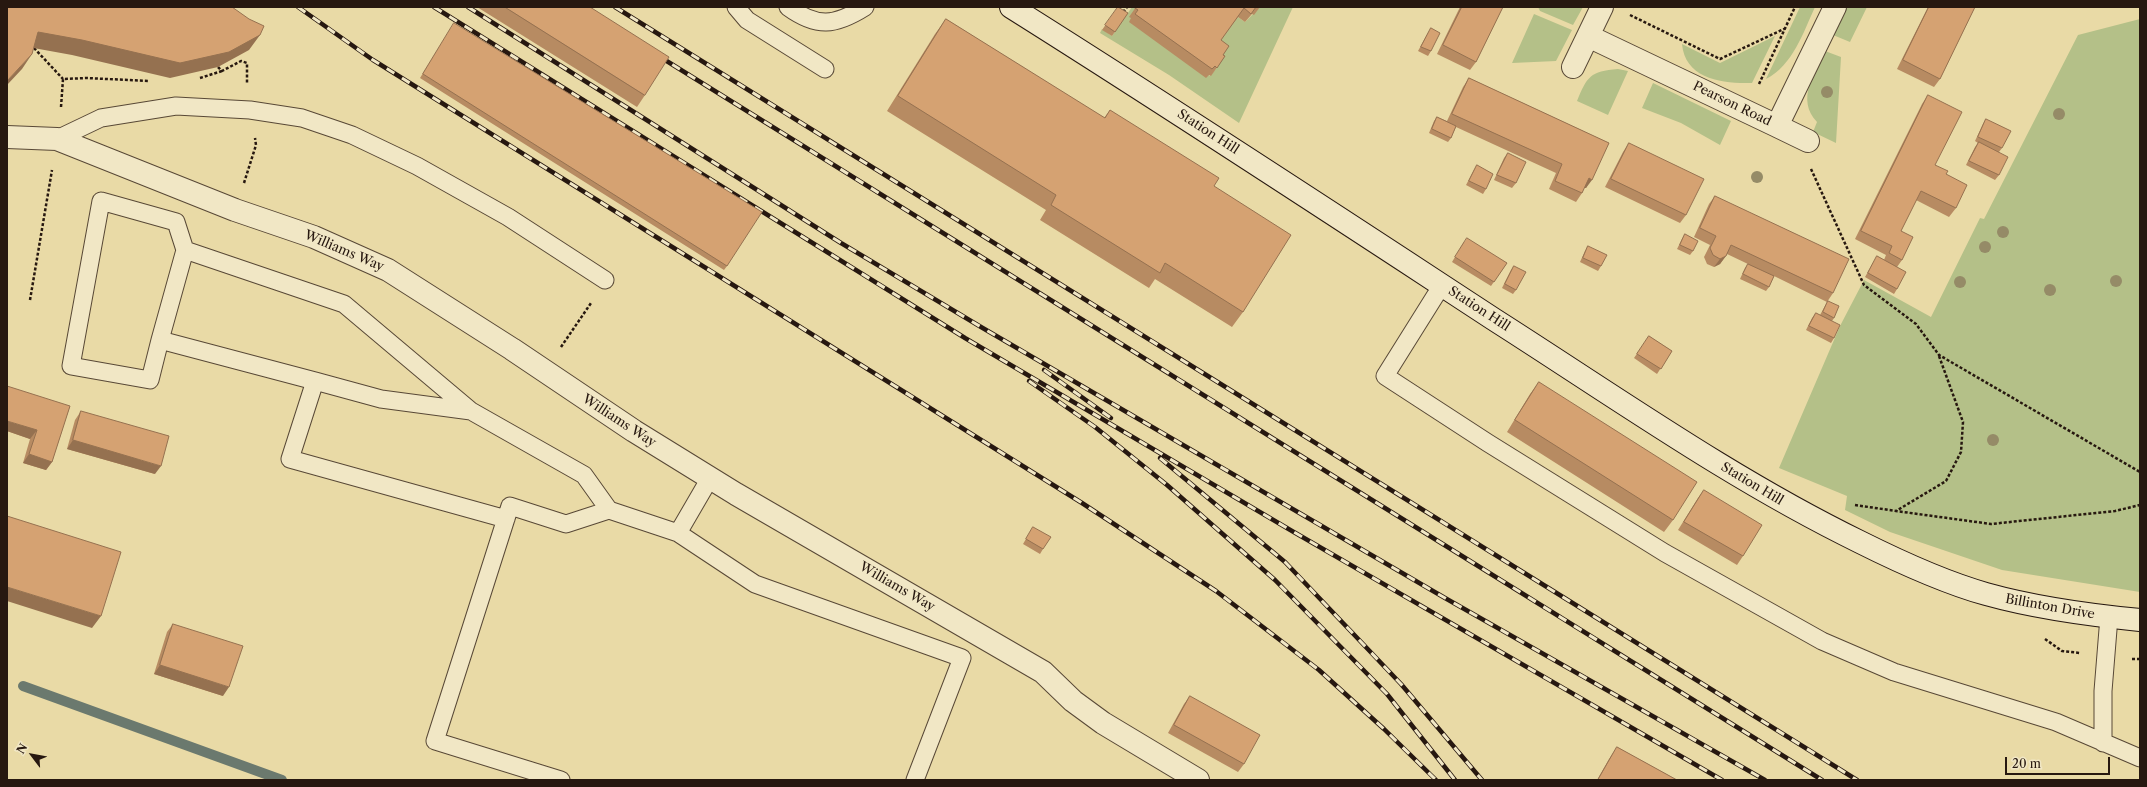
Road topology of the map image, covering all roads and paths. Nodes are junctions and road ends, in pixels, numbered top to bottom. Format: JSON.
{"nodes":[{"id":1,"x":736,"y":7,"type":"edge"},
{"id":2,"x":788,"y":7,"type":"edge"},
{"id":3,"x":865,"y":7,"type":"edge"},
{"id":4,"x":1011,"y":7,"type":"edge"},
{"id":5,"x":1127,"y":7,"type":"edge"},
{"id":6,"x":1602,"y":7,"type":"edge"},
{"id":7,"x":1795,"y":7,"type":"edge"},
{"id":8,"x":1835,"y":7,"type":"edge"},
{"id":9,"x":1123,"y":12,"type":"edge"},
{"id":10,"x":1628,"y":14,"type":"dead end"},
{"id":11,"x":1784,"y":29,"type":"junction"},
{"id":12,"x":1588,"y":36,"type":"junction"},
{"id":13,"x":34,"y":48,"type":"edge"},
{"id":14,"x":218,"y":67,"type":"edge"},
{"id":15,"x":1573,"y":67,"type":"dead end"},
{"id":16,"x":825,"y":69,"type":"dead end"},
{"id":17,"x":248,"y":74,"type":"dead end"},
{"id":18,"x":87,"y":78,"type":"dead end"},
{"id":19,"x":63,"y":79,"type":"junction"},
{"id":20,"x":1746,"y":111,"type":"junction"},
{"id":21,"x":1777,"y":126,"type":"junction"},
{"id":22,"x":7,"y":137,"type":"edge"},
{"id":23,"x":57,"y":139,"type":"junction"},
{"id":24,"x":1808,"y":140,"type":"joint"},
{"id":25,"x":256,"y":145,"type":"dead end"},
{"id":26,"x":243,"y":184,"type":"dead end"},
{"id":27,"x":185,"y":250,"type":"junction"},
{"id":28,"x":605,"y":280,"type":"dead end"},
{"id":29,"x":1442,"y":285,"type":"junction"},
{"id":30,"x":30,"y":300,"type":"dead end"},
{"id":31,"x":590,"y":303,"type":"dead end"},
{"id":32,"x":160,"y":340,"type":"junction"},
{"id":33,"x":558,"y":352,"type":"dead end"},
{"id":34,"x":1939,"y":355,"type":"junction"},
{"id":35,"x":315,"y":381,"type":"junction"},
{"id":36,"x":471,"y":411,"type":"junction"},
{"id":37,"x":2140,"y":472,"type":"edge"},
{"id":38,"x":710,"y":478,"type":"junction"},
{"id":39,"x":2140,"y":505,"type":"edge"},
{"id":40,"x":609,"y":510,"type":"junction"},
{"id":41,"x":506,"y":519,"type":"junction"},
{"id":42,"x":678,"y":534,"type":"junction"},
{"id":43,"x":1961,"y":587,"type":"joint"},
{"id":44,"x":2109,"y":617,"type":"junction"},
{"id":45,"x":2140,"y":620,"type":"edge"},
{"id":46,"x":2103,"y":742,"type":"junction"},
{"id":47,"x":2140,"y":758,"type":"edge"},
{"id":48,"x":561,"y":780,"type":"edge"},
{"id":49,"x":915,"y":780,"type":"edge"},
{"id":50,"x":1198,"y":780,"type":"edge"}],
"edges":[{"from":1,"to":16,"type":"lane"},
{"from":2,"to":3,"type":"lane"},
{"from":4,"to":29,"type":"street","name":"Station Hill"},
{"from":5,"to":9,"type":"path"},
{"from":6,"to":12,"type":"street"},
{"from":7,"to":11,"type":"path"},
{"from":8,"to":21,"type":"street","name":"Pearson Road"},
{"from":10,"to":11,"type":"path"},
{"from":11,"to":20,"type":"path"},
{"from":12,"to":15,"type":"street"},
{"from":12,"to":20,"type":"street","name":"Pearson Road"},
{"from":13,"to":19,"type":"path"},
{"from":14,"to":17,"type":"path"},
{"from":18,"to":19,"type":"path"},
{"from":19,"to":23,"type":"path"},
{"from":20,"to":21,"type":"street","name":"Pearson Road"},
{"from":21,"to":24,"type":"street"},
{"from":22,"to":23,"type":"street","name":"Williams Way"},
{"from":23,"to":28,"type":"lane"},
{"from":23,"to":30,"type":"path"},
{"from":23,"to":38,"type":"street","name":"Williams Way"},
{"from":24,"to":34,"type":"path"},
{"from":25,"to":26,"type":"path"},
{"from":27,"to":32,"type":"lane"},
{"from":27,"to":32,"type":"lane"},
{"from":27,"to":36,"type":"lane"},
{"from":29,"to":43,"type":"street","name":"Station Hill"},
{"from":29,"to":46,"type":"lane"},
{"from":31,"to":33,"type":"path"},
{"from":32,"to":35,"type":"lane"},
{"from":34,"to":37,"type":"path"},
{"from":34,"to":39,"type":"path"},
{"from":35,"to":36,"type":"lane"},
{"from":35,"to":41,"type":"lane"},
{"from":36,"to":40,"type":"lane"},
{"from":38,"to":42,"type":"lane"},
{"from":38,"to":50,"type":"street","name":"Williams Way"},
{"from":40,"to":41,"type":"lane"},
{"from":40,"to":42,"type":"lane"},
{"from":41,"to":48,"type":"lane"},
{"from":42,"to":49,"type":"lane"},
{"from":43,"to":44,"type":"street","name":"Billinton Drive"},
{"from":44,"to":45,"type":"street","name":"Billinton Drive"},
{"from":44,"to":46,"type":"lane"},
{"from":46,"to":47,"type":"lane"}]}
